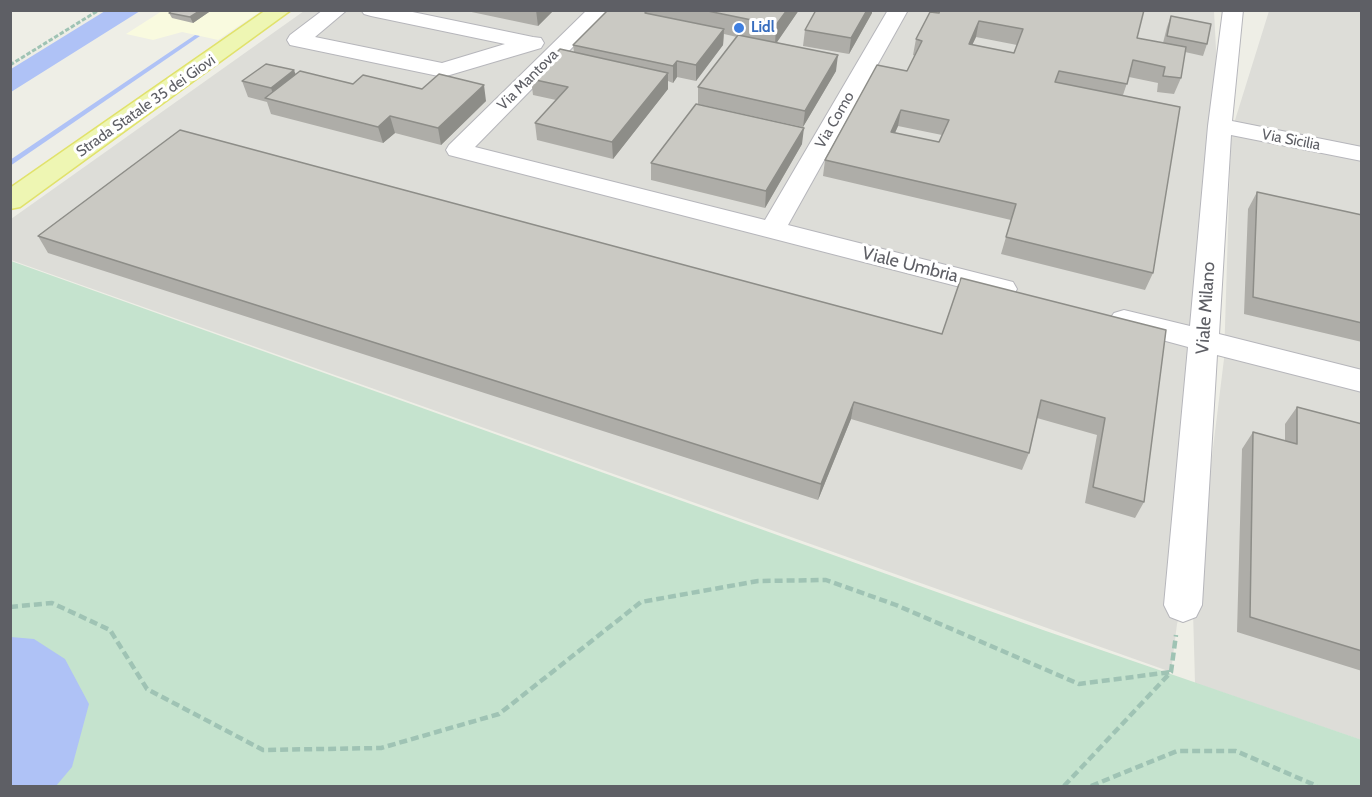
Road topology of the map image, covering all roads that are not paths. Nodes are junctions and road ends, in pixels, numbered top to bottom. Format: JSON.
{"nodes":[{"id":1,"x":281,"y":10,"type":"edge"},
{"id":2,"x":337,"y":10,"type":"edge"},
{"id":3,"x":371,"y":10,"type":"edge"},
{"id":4,"x":599,"y":10,"type":"edge"},
{"id":5,"x":898,"y":10,"type":"edge"},
{"id":6,"x":1233,"y":10,"type":"edge"},
{"id":7,"x":533,"y":43,"type":"junction"},
{"id":8,"x":560,"y":49,"type":"junction"},
{"id":9,"x":1220,"y":126,"type":"junction"},
{"id":10,"x":458,"y":150,"type":"joint"},
{"id":11,"x":1362,"y":154,"type":"edge"},
{"id":12,"x":10,"y":201,"type":"edge"},
{"id":13,"x":772,"y":230,"type":"junction"},
{"id":14,"x":1022,"y":294,"type":"edge"},
{"id":15,"x":1101,"y":314,"type":"edge"},
{"id":16,"x":1204,"y":340,"type":"junction"},
{"id":17,"x":1362,"y":381,"type":"edge"},
{"id":18,"x":1183,"y":605,"type":"road end"}],
"edges":[{"from":1,"to":12,"type":"main road","name":"Strada Statale 35 dei Giovi"},
{"from":2,"to":7,"type":"street"},
{"from":3,"to":7,"type":"street"},
{"from":4,"to":8,"type":"street","name":"Via Mantova"},
{"from":5,"to":13,"type":"street","name":"Via Como"},
{"from":6,"to":9,"type":"street","name":"Viale Milano"},
{"from":7,"to":8,"type":"street"},
{"from":8,"to":10,"type":"street","name":"Via Mantova"},
{"from":9,"to":11,"type":"street","name":"Via Sicilia"},
{"from":9,"to":16,"type":"street","name":"Viale Milano"},
{"from":10,"to":13,"type":"street","name":"Viale Umbria"},
{"from":13,"to":14,"type":"street","name":"Viale Umbria"},
{"from":15,"to":16,"type":"street"},
{"from":16,"to":17,"type":"street"},
{"from":16,"to":18,"type":"street","name":"Viale Milano"}]}
